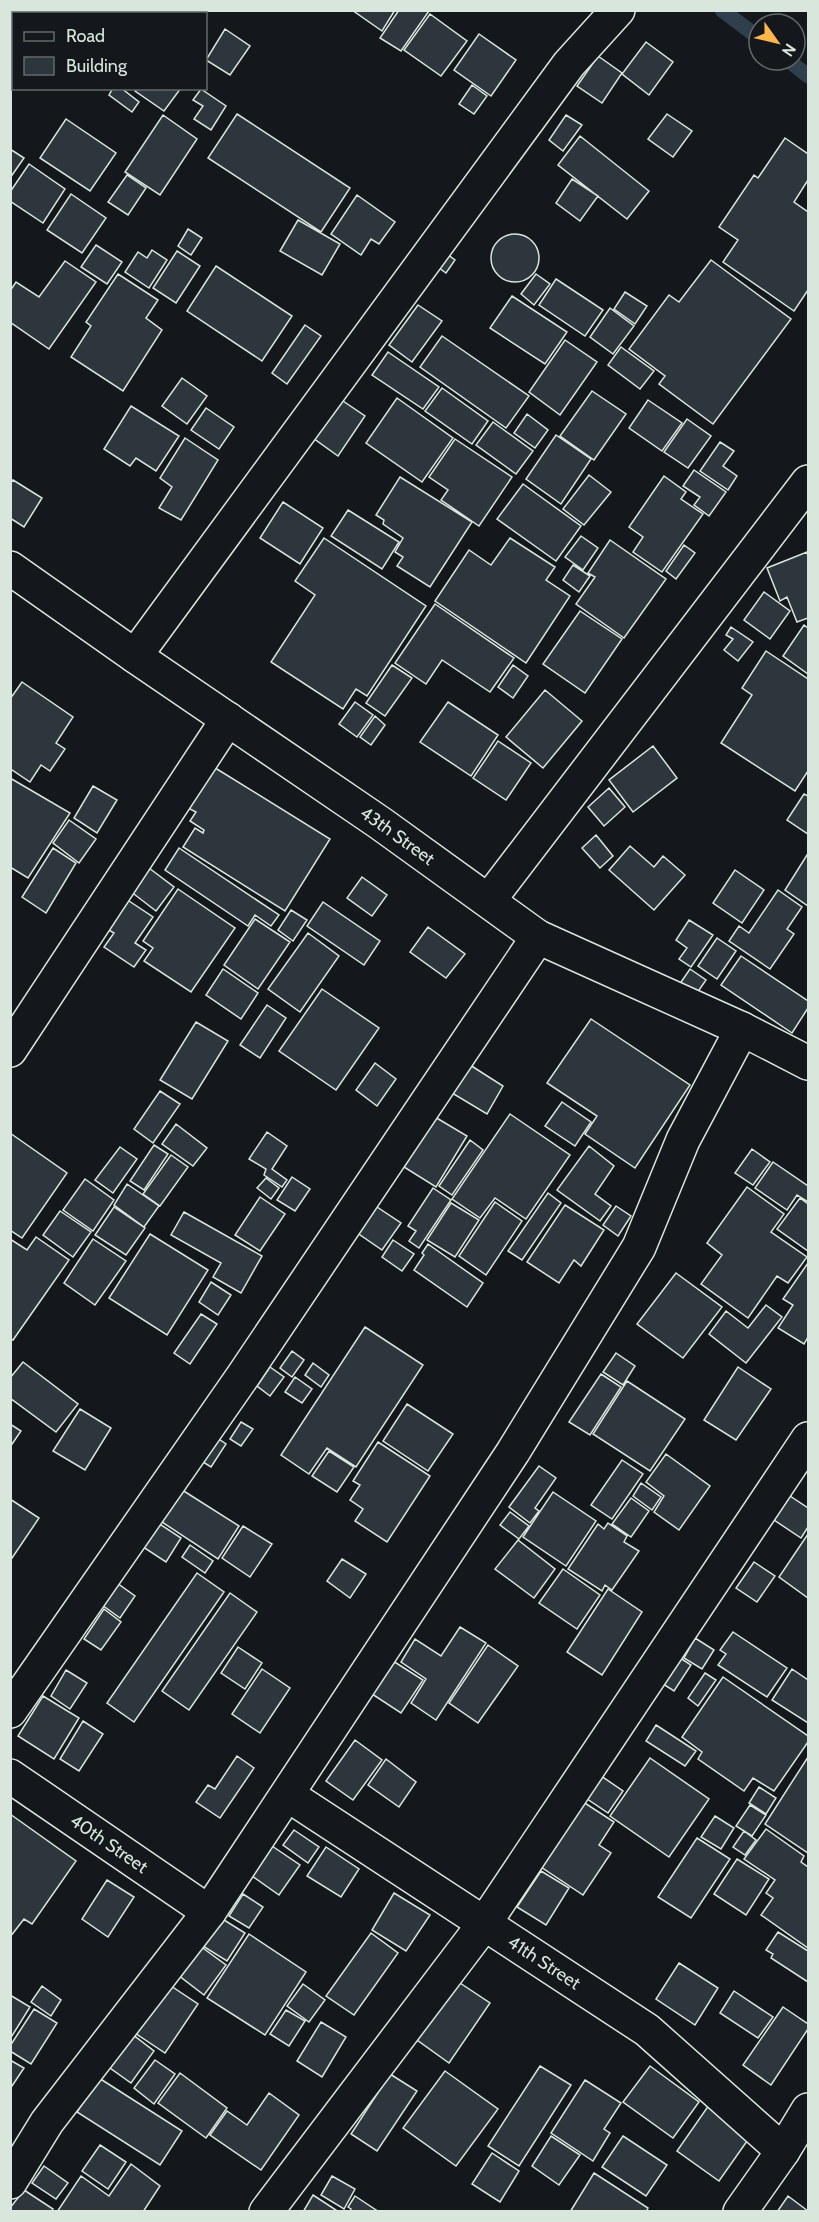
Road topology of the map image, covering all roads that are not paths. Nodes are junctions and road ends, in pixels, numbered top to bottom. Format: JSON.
{"nodes":[{"id":1,"x":618,"y":10,"type":"edge"},
{"id":2,"x":808,"y":482,"type":"edge"},
{"id":3,"x":10,"y":568,"type":"edge"},
{"id":4,"x":135,"y":656,"type":"junction"},
{"id":5,"x":228,"y":719,"type":"junction"},
{"id":6,"x":489,"y":900,"type":"junction"},
{"id":7,"x":538,"y":937,"type":"junction"},
{"id":8,"x":742,"y":1029,"type":"junction"},
{"id":9,"x":10,"y":1050,"type":"edge"},
{"id":10,"x":808,"y":1063,"type":"edge"},
{"id":11,"x":808,"y":1439,"type":"edge"},
{"id":12,"x":10,"y":1711,"type":"edge"},
{"id":13,"x":10,"y":1776,"type":"edge"},
{"id":14,"x":288,"y":1795,"type":"junction"},
{"id":15,"x":209,"y":1912,"type":"junction"},
{"id":16,"x":484,"y":1924,"type":"junction"},
{"id":17,"x":808,"y":2110,"type":"edge"},
{"id":18,"x":783,"y":2151,"type":"junction"},
{"id":19,"x":10,"y":2182,"type":"edge"},
{"id":20,"x":266,"y":2211,"type":"edge"},
{"id":21,"x":740,"y":2211,"type":"edge"}],
"edges":[{"from":1,"to":4,"type":"street"},
{"from":2,"to":6,"type":"street"},
{"from":3,"to":4,"type":"street","name":"43th Street"},
{"from":4,"to":5,"type":"street","name":"43th Street"},
{"from":5,"to":6,"type":"street","name":"43th Street"},
{"from":5,"to":9,"type":"street"},
{"from":6,"to":7,"type":"street","name":"43th Street"},
{"from":7,"to":8,"type":"street","name":"43th Street"},
{"from":7,"to":12,"type":"street"},
{"from":8,"to":10,"type":"street","name":"43th Street"},
{"from":8,"to":14,"type":"street"},
{"from":11,"to":16,"type":"street"},
{"from":13,"to":15,"type":"street","name":"40th Street"},
{"from":14,"to":15,"type":"street"},
{"from":14,"to":16,"type":"street","name":"41th Street"},
{"from":15,"to":19,"type":"street"},
{"from":16,"to":18,"type":"street","name":"41th Street"},
{"from":16,"to":20,"type":"street"},
{"from":17,"to":18,"type":"street"},
{"from":18,"to":21,"type":"street"}]}
